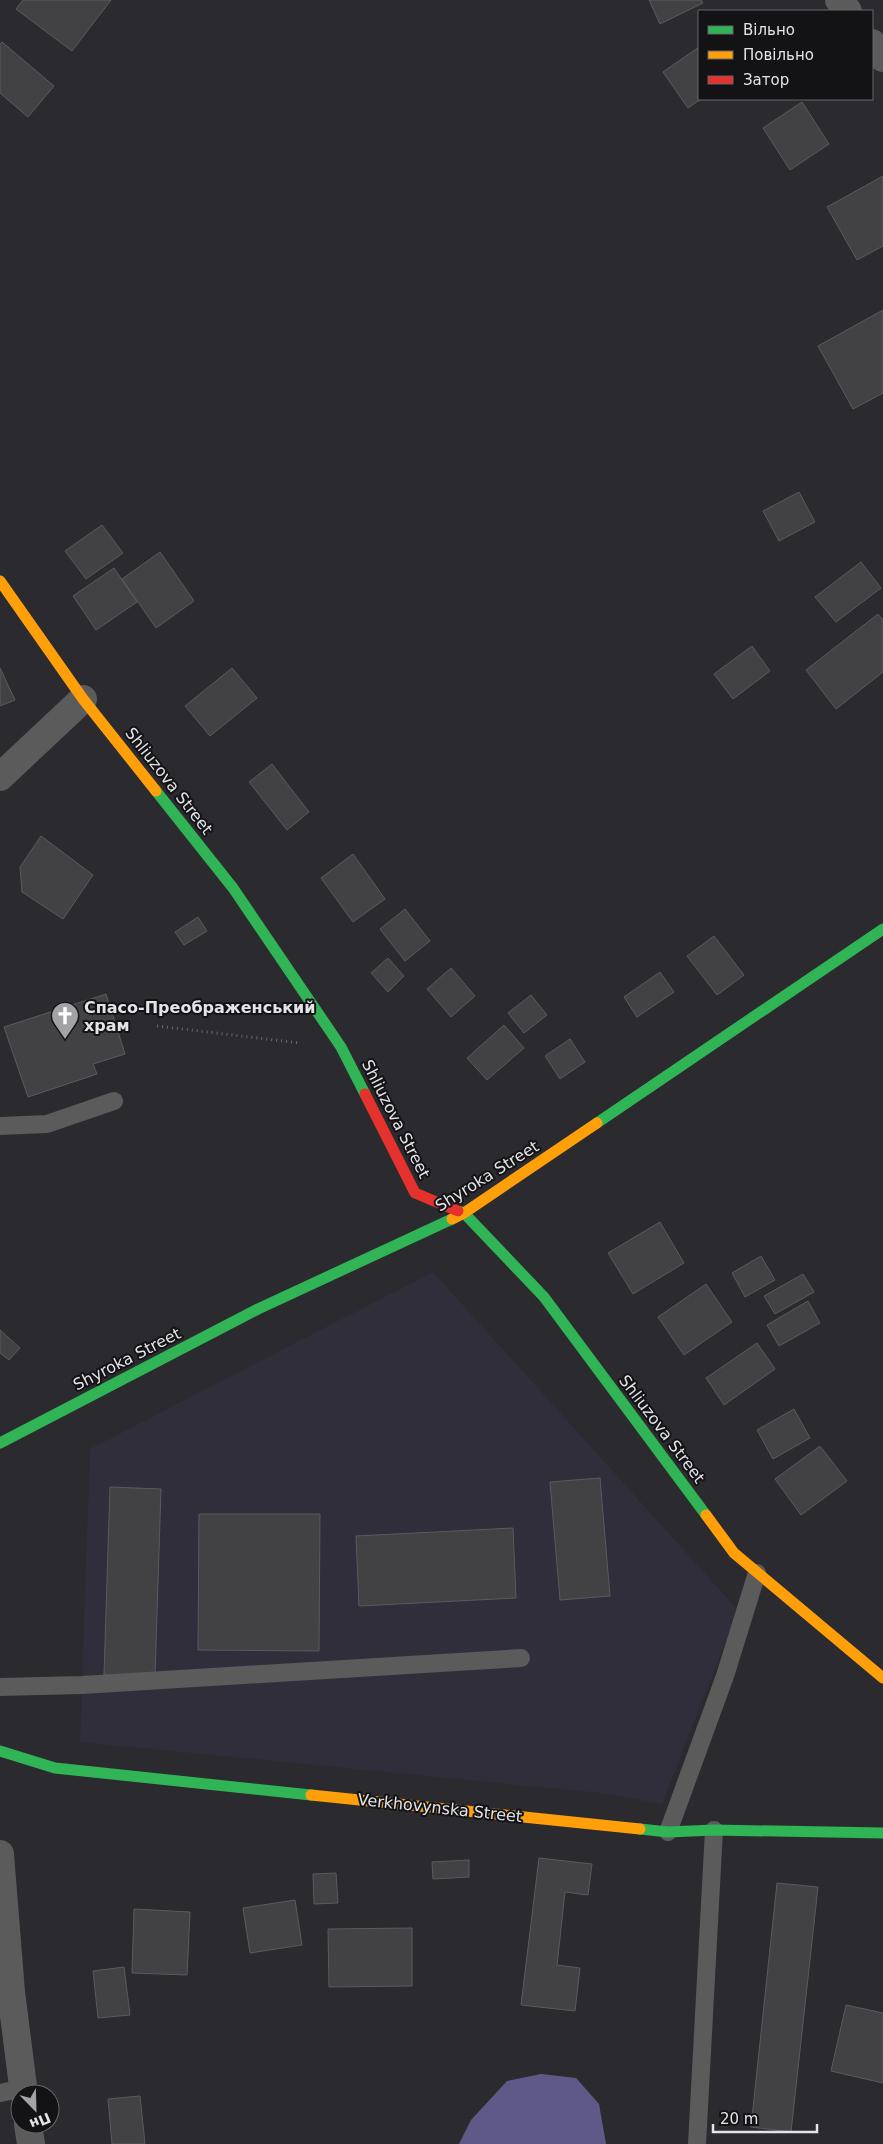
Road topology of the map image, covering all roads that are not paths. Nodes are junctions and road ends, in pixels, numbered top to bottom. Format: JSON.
{"nodes":[{"id":1,"x":839,"y":0,"type":"edge"},
{"id":2,"x":847,"y":10,"type":"edge"},
{"id":3,"x":873,"y":44,"type":"edge"},
{"id":4,"x":883,"y":58,"type":"edge"},
{"id":5,"x":0,"y":581,"type":"edge"},
{"id":6,"x":83,"y":699,"type":"junction"},
{"id":7,"x":0,"y":777,"type":"edge"},
{"id":8,"x":883,"y":929,"type":"edge"},
{"id":9,"x":114,"y":1101,"type":"dead end"},
{"id":10,"x":0,"y":1126,"type":"edge"},
{"id":11,"x":464,"y":1213,"type":"junction"},
{"id":12,"x":0,"y":1443,"type":"edge"},
{"id":13,"x":757,"y":1573,"type":"junction"},
{"id":14,"x":522,"y":1658,"type":"dead end"},
{"id":15,"x":883,"y":1678,"type":"edge"},
{"id":16,"x":0,"y":1687,"type":"edge"},
{"id":17,"x":0,"y":1751,"type":"edge"},
{"id":18,"x":714,"y":1830,"type":"junction"},
{"id":19,"x":668,"y":1832,"type":"junction"},
{"id":20,"x":883,"y":1833,"type":"edge"},
{"id":21,"x":0,"y":1854,"type":"edge"},
{"id":22,"x":16,"y":2084,"type":"edge"},
{"id":23,"x":697,"y":2144,"type":"edge"}],
"edges":[{"from":1,"to":2,"type":"street"},
{"from":3,"to":4,"type":"street"},
{"from":5,"to":6,"type":"street","name":"Shliuzova Street"},
{"from":6,"to":7,"type":"street"},
{"from":6,"to":11,"type":"street","name":"Shliuzova Street"},
{"from":8,"to":11,"type":"street","name":"Shyroka Street"},
{"from":9,"to":10,"type":"lane"},
{"from":11,"to":12,"type":"street","name":"Shyroka Street"},
{"from":11,"to":13,"type":"street","name":"Shliuzova Street"},
{"from":13,"to":15,"type":"street","name":"Shliuzova Street"},
{"from":13,"to":19,"type":"lane"},
{"from":14,"to":16,"type":"lane"},
{"from":17,"to":19,"type":"street","name":"Verkhovynska Street"},
{"from":18,"to":19,"type":"street","name":"Verkhovynska Street"},
{"from":18,"to":20,"type":"street","name":"Verkhovynska Street"},
{"from":18,"to":23,"type":"lane"},
{"from":21,"to":22,"type":"street"}]}
